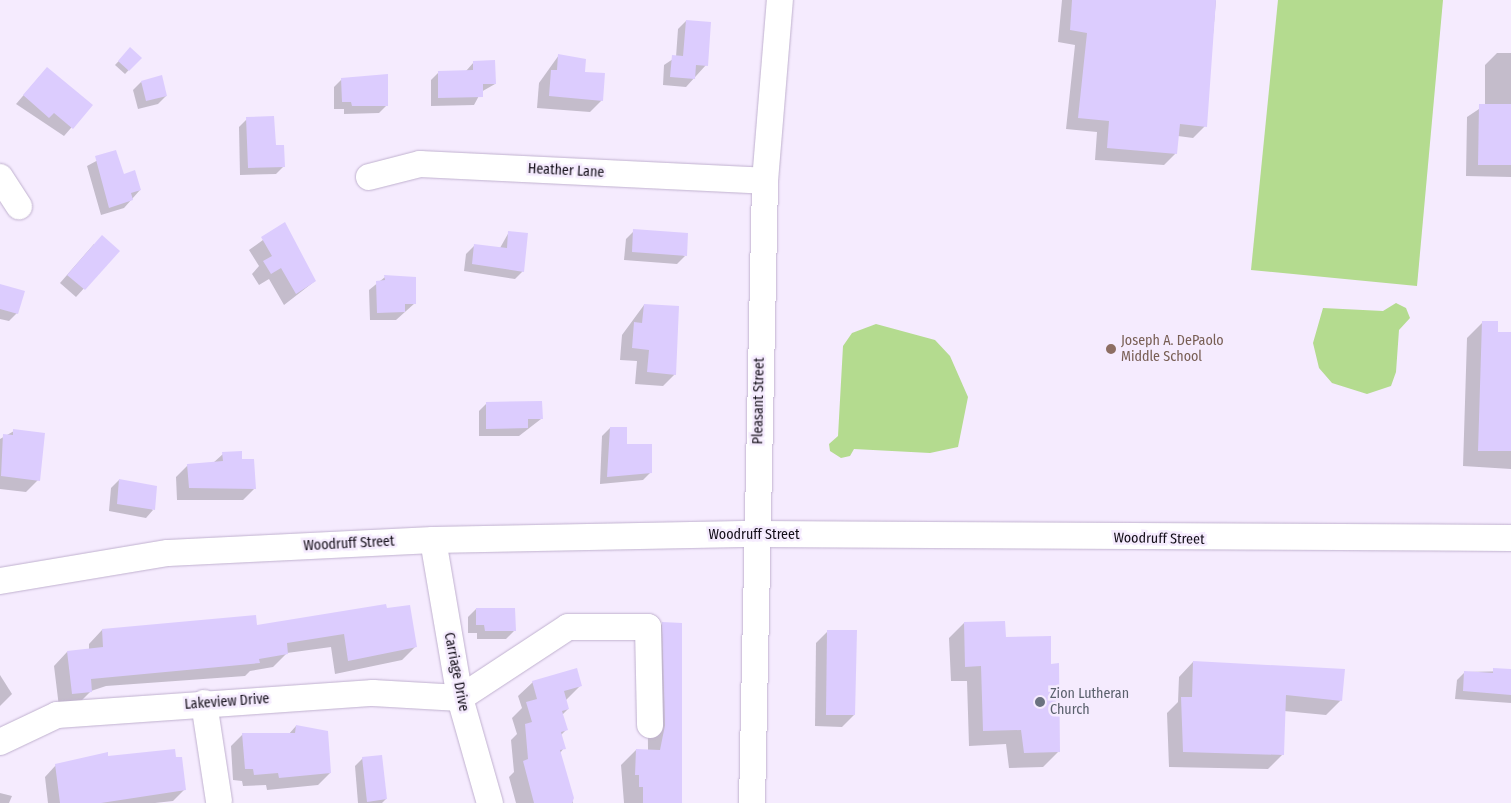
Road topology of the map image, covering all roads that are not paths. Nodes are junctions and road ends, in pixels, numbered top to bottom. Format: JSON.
{"nodes":[{"id":1,"x":780,"y":0,"type":"edge"},
{"id":2,"x":0,"y":177,"type":"edge"},
{"id":3,"x":369,"y":177,"type":"dead end"},
{"id":4,"x":765,"y":181,"type":"junction"},
{"id":5,"x":19,"y":206,"type":"dead end"},
{"id":6,"x":756,"y":534,"type":"junction"},
{"id":7,"x":1511,"y":538,"type":"edge"},
{"id":8,"x":432,"y":540,"type":"junction"},
{"id":9,"x":0,"y":581,"type":"edge"},
{"id":10,"x":460,"y":698,"type":"junction"},
{"id":11,"x":204,"y":703,"type":"junction"},
{"id":12,"x":650,"y":725,"type":"dead end"},
{"id":13,"x":0,"y":742,"type":"edge"},
{"id":14,"x":222,"y":802,"type":"edge"},
{"id":15,"x":490,"y":803,"type":"edge"},
{"id":16,"x":752,"y":803,"type":"edge"}],
"edges":[{"from":1,"to":4,"type":"street","name":"Pleasant Street"},
{"from":2,"to":5,"type":"street"},
{"from":3,"to":4,"type":"street","name":"Heather Lane"},
{"from":4,"to":6,"type":"street","name":"Pleasant Street"},
{"from":6,"to":7,"type":"street","name":"Woodruff Street"},
{"from":6,"to":8,"type":"street","name":"Woodruff Street"},
{"from":6,"to":16,"type":"street","name":"Pleasant Street"},
{"from":8,"to":9,"type":"street","name":"Woodruff Street"},
{"from":8,"to":10,"type":"street","name":"Carriage Drive"},
{"from":10,"to":11,"type":"street","name":"Lakeview Drive"},
{"from":10,"to":12,"type":"street"},
{"from":10,"to":15,"type":"street","name":"Carriage Drive"},
{"from":11,"to":13,"type":"street","name":"Lakeview Drive"},
{"from":11,"to":14,"type":"street"}]}
